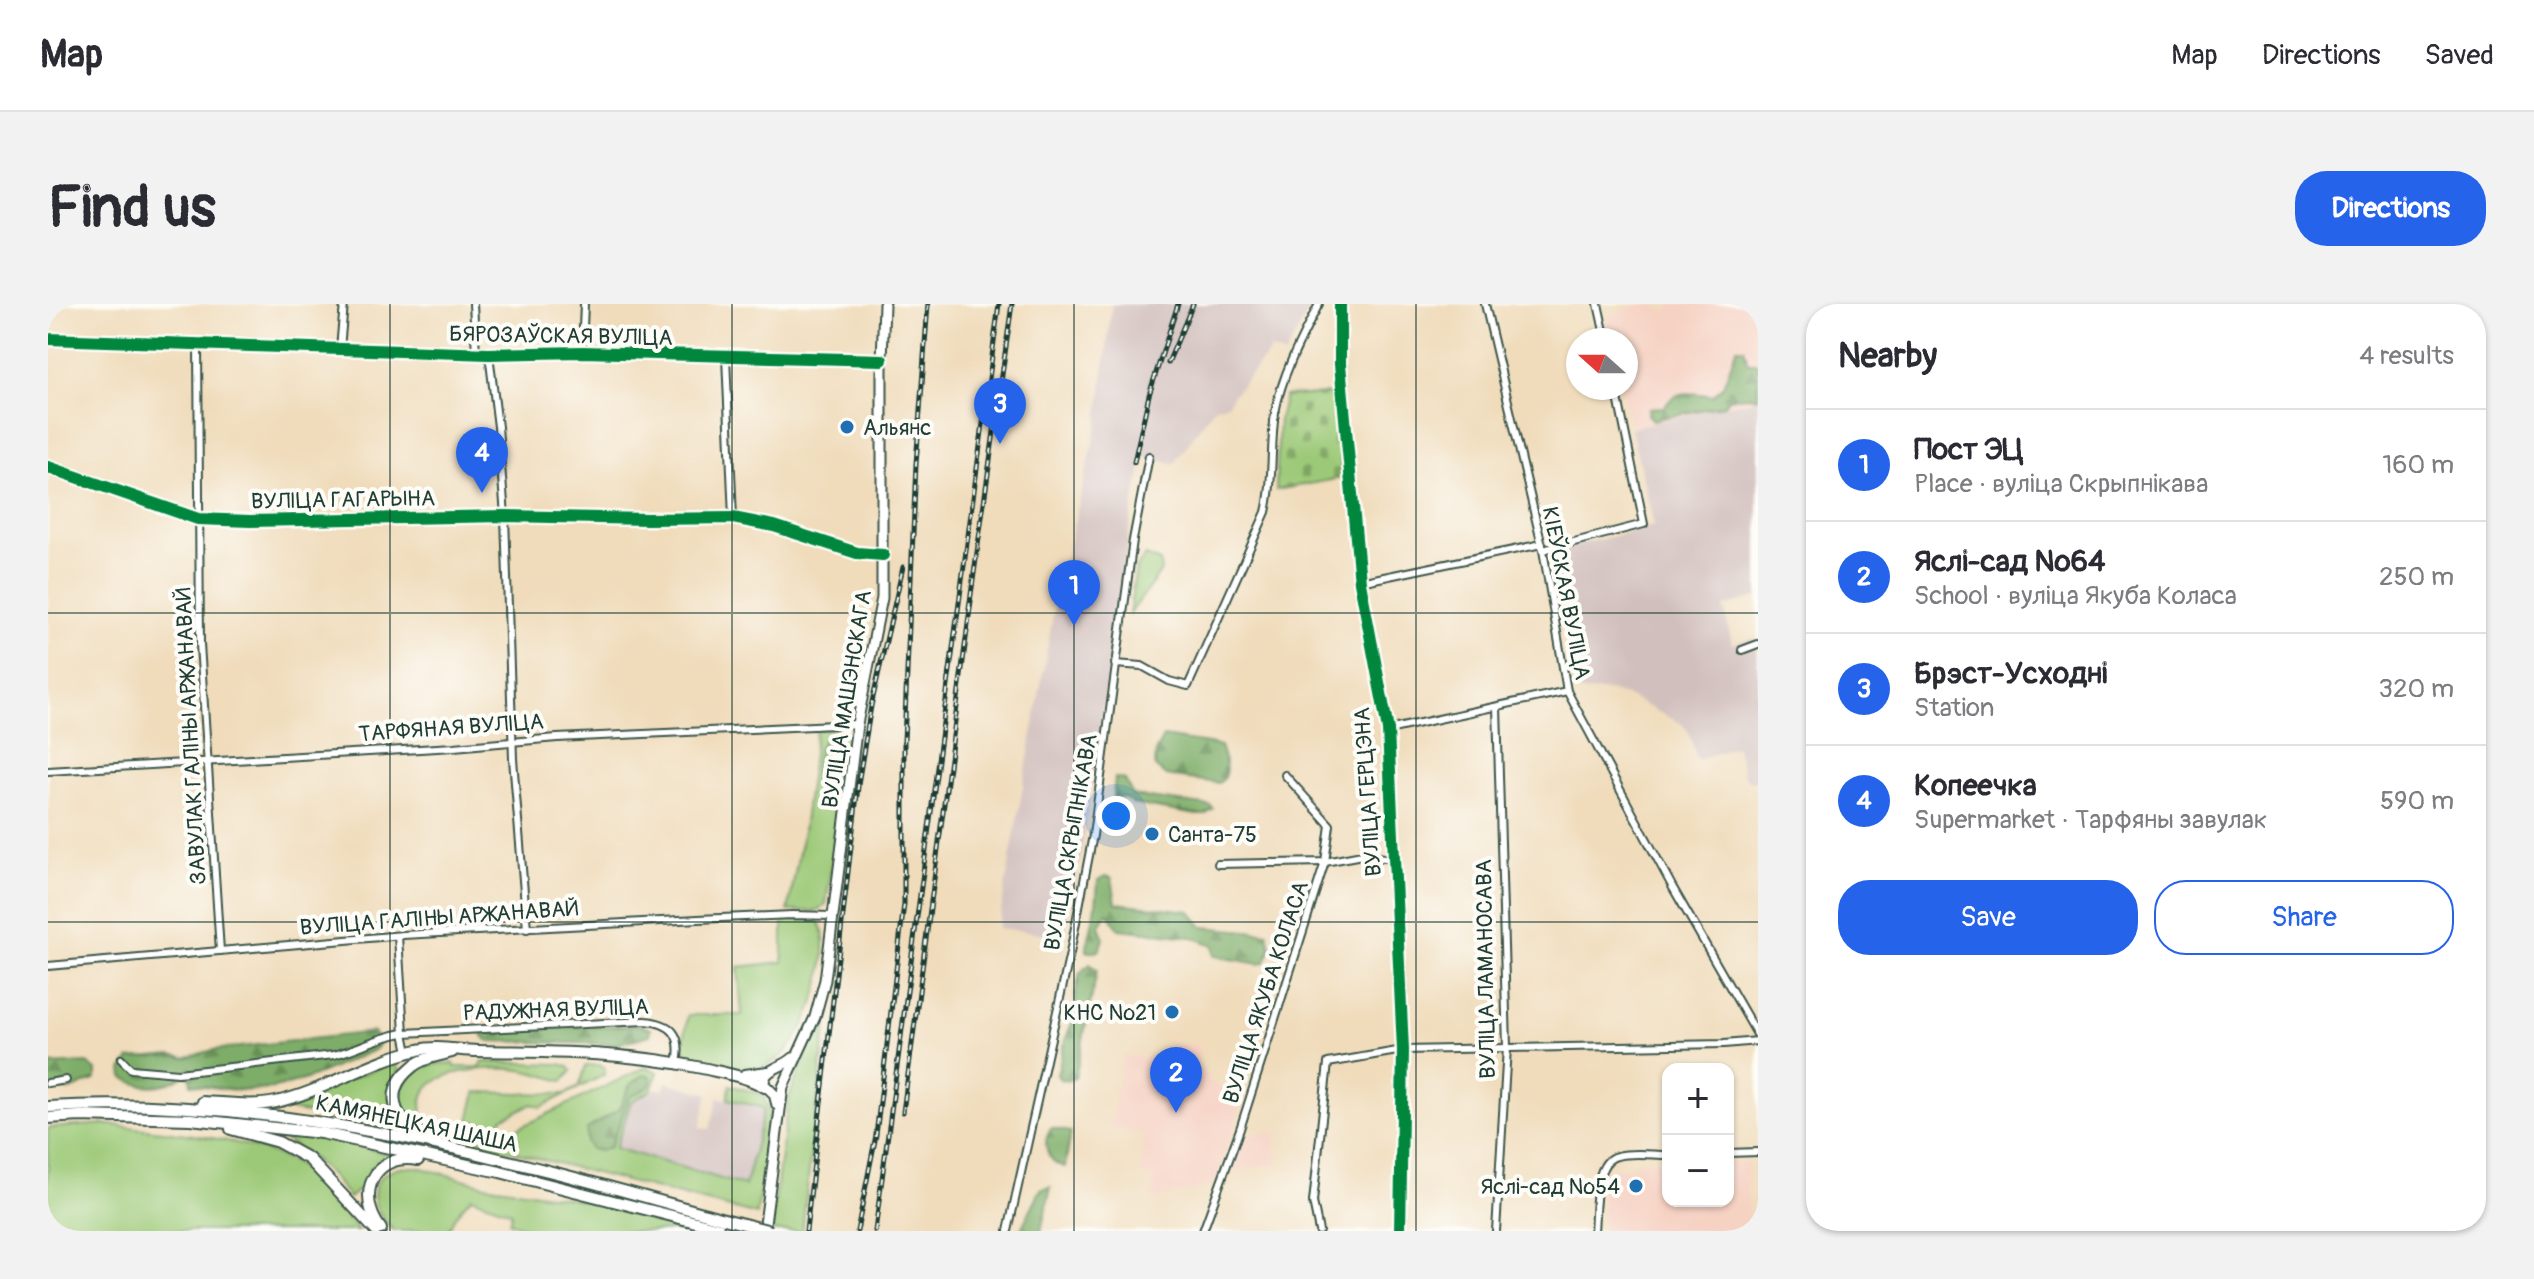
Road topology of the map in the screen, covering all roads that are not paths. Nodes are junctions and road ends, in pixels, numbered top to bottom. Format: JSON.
{"nodes":[{"id":1,"x":344,"y":304,"type":"edge"},
{"id":2,"x":473,"y":304,"type":"edge"},
{"id":3,"x":584,"y":304,"type":"edge"},
{"id":4,"x":884,"y":304,"type":"edge"},
{"id":5,"x":1319,"y":304,"type":"edge"},
{"id":6,"x":1340,"y":304,"type":"edge"},
{"id":7,"x":1485,"y":304,"type":"edge"},
{"id":8,"x":1598,"y":304,"type":"edge"},
{"id":9,"x":1603,"y":328,"type":"edge"},
{"id":10,"x":48,"y":339,"type":"edge"},
{"id":11,"x":198,"y":343,"type":"junction"},
{"id":12,"x":340,"y":349,"type":"junction"},
{"id":13,"x":476,"y":352,"type":"junction"},
{"id":14,"x":582,"y":352,"type":"junction"},
{"id":15,"x":489,"y":354,"type":"junction"},
{"id":16,"x":726,"y":357,"type":"junction"},
{"id":17,"x":882,"y":360,"type":"junction"},
{"id":18,"x":1618,"y":400,"type":"edge"},
{"id":19,"x":1149,"y":456,"type":"dead end"},
{"id":20,"x":48,"y":467,"type":"edge"},
{"id":21,"x":505,"y":516,"type":"junction"},
{"id":22,"x":733,"y":518,"type":"junction"},
{"id":23,"x":198,"y":519,"type":"junction"},
{"id":24,"x":1542,"y":547,"type":"junction"},
{"id":25,"x":883,"y":555,"type":"junction"},
{"id":26,"x":1360,"y":582,"type":"junction"},
{"id":27,"x":1758,"y":644,"type":"edge"},
{"id":28,"x":1742,"y":650,"type":"dead end"},
{"id":29,"x":1115,"y":664,"type":"junction"},
{"id":30,"x":1567,"y":691,"type":"junction"},
{"id":31,"x":1497,"y":707,"type":"junction"},
{"id":32,"x":857,"y":724,"type":"junction"},
{"id":33,"x":1388,"y":730,"type":"junction"},
{"id":34,"x":513,"y":741,"type":"junction"},
{"id":35,"x":206,"y":761,"type":"junction"},
{"id":36,"x":48,"y":771,"type":"edge"},
{"id":37,"x":1285,"y":775,"type":"dead end"},
{"id":38,"x":1392,"y":859,"type":"junction"},
{"id":39,"x":1325,"y":862,"type":"junction"},
{"id":40,"x":1218,"y":864,"type":"dead end"},
{"id":41,"x":832,"y":916,"type":"junction"},
{"id":42,"x":527,"y":929,"type":"junction"},
{"id":43,"x":398,"y":936,"type":"junction"},
{"id":44,"x":220,"y":951,"type":"junction"},
{"id":45,"x":48,"y":966,"type":"edge"},
{"id":46,"x":404,"y":1033,"type":"junction"},
{"id":47,"x":1758,"y":1038,"type":"edge"},
{"id":48,"x":801,"y":1045,"type":"junction"},
{"id":49,"x":1507,"y":1047,"type":"junction"},
{"id":50,"x":1403,"y":1050,"type":"junction"},
{"id":51,"x":456,"y":1051,"type":"junction"},
{"id":52,"x":408,"y":1052,"type":"junction"},
{"id":53,"x":121,"y":1059,"type":"dead end"},
{"id":54,"x":677,"y":1063,"type":"junction"},
{"id":55,"x":771,"y":1070,"type":"junction"},
{"id":56,"x":735,"y":1075,"type":"junction"},
{"id":57,"x":66,"y":1080,"type":"dead end"},
{"id":58,"x":48,"y":1083,"type":"edge"},
{"id":59,"x":784,"y":1084,"type":"junction"},
{"id":60,"x":768,"y":1089,"type":"junction"},
{"id":61,"x":162,"y":1105,"type":"junction"},
{"id":62,"x":48,"y":1107,"type":"edge"},
{"id":63,"x":48,"y":1118,"type":"edge"},
{"id":64,"x":778,"y":1118,"type":"junction"},
{"id":65,"x":190,"y":1119,"type":"junction"},
{"id":66,"x":1758,"y":1152,"type":"edge"},
{"id":67,"x":1734,"y":1153,"type":"edge"},
{"id":68,"x":1662,"y":1155,"type":"edge"},
{"id":69,"x":501,"y":1167,"type":"junction"},
{"id":70,"x":726,"y":1226,"type":"edge"},
{"id":71,"x":376,"y":1231,"type":"edge"},
{"id":72,"x":382,"y":1231,"type":"edge"},
{"id":73,"x":764,"y":1231,"type":"edge"},
{"id":74,"x":771,"y":1231,"type":"edge"},
{"id":75,"x":1008,"y":1231,"type":"edge"},
{"id":76,"x":1203,"y":1231,"type":"edge"},
{"id":77,"x":1319,"y":1231,"type":"edge"},
{"id":78,"x":1400,"y":1231,"type":"edge"},
{"id":79,"x":1496,"y":1231,"type":"edge"},
{"id":80,"x":1594,"y":1231,"type":"edge"}],
"edges":[{"from":1,"to":12,"type":"street"},
{"from":2,"to":13,"type":"street"},
{"from":3,"to":14,"type":"street"},
{"from":4,"to":17,"type":"main road","name":"ВУЛІЦА МАШЭНСКАГА"},
{"from":5,"to":29,"type":"street"},
{"from":6,"to":26,"type":"street","name":"ВУЛІЦА ГЕРЦЭНА"},
{"from":7,"to":24,"type":"street","name":"КІЕЎСКАЯ ВУЛІЦА"},
{"from":8,"to":9,"type":"street"},
{"from":10,"to":11,"type":"street","name":"БЯРОЗАЎСКАЯ ВУЛІЦА"},
{"from":11,"to":12,"type":"street","name":"БЯРОЗАЎСКАЯ ВУЛІЦА"},
{"from":11,"to":23,"type":"street","name":"ЗАВУЛАК ГАЛІНЫ АРЖАНАВАЙ"},
{"from":12,"to":13,"type":"street","name":"БЯРОЗАЎСКАЯ ВУЛІЦА"},
{"from":13,"to":15,"type":"street","name":"БЯРОЗАЎСКАЯ ВУЛІЦА"},
{"from":14,"to":15,"type":"street","name":"БЯРОЗАЎСКАЯ ВУЛІЦА"},
{"from":14,"to":16,"type":"street","name":"БЯРОЗАЎСКАЯ ВУЛІЦА"},
{"from":15,"to":21,"type":"street"},
{"from":16,"to":17,"type":"street","name":"БЯРОЗАЎСКАЯ ВУЛІЦА"},
{"from":16,"to":22,"type":"street"},
{"from":17,"to":25,"type":"main road","name":"ВУЛІЦА МАШЭНСКАГА"},
{"from":18,"to":24,"type":"street"},
{"from":19,"to":29,"type":"street","name":"ВУЛІЦА СКРЫПНІКАВА"},
{"from":20,"to":23,"type":"street","name":"ВУЛІЦА ГАГАРЫНА"},
{"from":21,"to":22,"type":"street","name":"ВУЛІЦА ГАГАРЫНА"},
{"from":21,"to":23,"type":"street","name":"ВУЛІЦА ГАГАРЫНА"},
{"from":21,"to":34,"type":"street"},
{"from":22,"to":25,"type":"street","name":"ВУЛІЦА ГАГАРЫНА"},
{"from":23,"to":35,"type":"street","name":"ЗАВУЛАК ГАЛІНЫ АРЖАНАВАЙ"},
{"from":24,"to":26,"type":"street"},
{"from":24,"to":30,"type":"street","name":"КІЕЎСКАЯ ВУЛІЦА"},
{"from":25,"to":32,"type":"main road","name":"ВУЛІЦА МАШЭНСКАГА"},
{"from":26,"to":33,"type":"street","name":"ВУЛІЦА ГЕРЦЭНА"},
{"from":27,"to":28,"type":"street"},
{"from":29,"to":75,"type":"street","name":"ВУЛІЦА СКРЫПНІКАВА"},
{"from":30,"to":31,"type":"street"},
{"from":30,"to":47,"type":"street","name":"КІЕЎСКАЯ ВУЛІЦА"},
{"from":31,"to":33,"type":"street"},
{"from":31,"to":49,"type":"street","name":"ВУЛІЦА ЛАМАНОСАВА"},
{"from":32,"to":34,"type":"street","name":"ТАРФЯНАЯ ВУЛІЦА"},
{"from":32,"to":41,"type":"main road","name":"ВУЛІЦА МАШЭНСКАГА"},
{"from":33,"to":38,"type":"street","name":"ВУЛІЦА ГЕРЦЭНА"},
{"from":34,"to":35,"type":"street","name":"ТАРФЯНАЯ ВУЛІЦА"},
{"from":34,"to":42,"type":"street"},
{"from":35,"to":36,"type":"street","name":"ТАРФЯНАЯ ВУЛІЦА"},
{"from":35,"to":44,"type":"street","name":"ЗАВУЛАК ГАЛІНЫ АРЖАНАВАЙ"},
{"from":37,"to":39,"type":"street","name":"ВУЛІЦА ЯКУБА КОЛАСА"},
{"from":38,"to":39,"type":"street"},
{"from":38,"to":50,"type":"street","name":"ВУЛІЦА ГЕРЦЭНА"},
{"from":39,"to":40,"type":"street"},
{"from":39,"to":76,"type":"street","name":"ВУЛІЦА ЯКУБА КОЛАСА"},
{"from":41,"to":42,"type":"street","name":"ВУЛІЦА ГАЛІНЫ АРЖАНАВАЙ"},
{"from":41,"to":48,"type":"main road","name":"ВУЛІЦА МАШЭНСКАГА"},
{"from":42,"to":43,"type":"street","name":"ВУЛІЦА ГАЛІНЫ АРЖАНАВАЙ"},
{"from":43,"to":44,"type":"street","name":"ВУЛІЦА ГАЛІНЫ АРЖАНАВАЙ"},
{"from":43,"to":46,"type":"street"},
{"from":44,"to":45,"type":"street","name":"ВУЛІЦА ГАЛІНЫ АРЖАНАВАЙ"},
{"from":46,"to":52,"type":"street"},
{"from":46,"to":53,"type":"street","name":"РАДУЖНАЯ ВУЛІЦА"},
{"from":46,"to":54,"type":"street","name":"РАДУЖНАЯ ВУЛІЦА"},
{"from":47,"to":49,"type":"street"},
{"from":48,"to":55,"type":"main road","name":"ВУЛІЦА МАШЭНСКАГА"},
{"from":48,"to":59,"type":"main road","name":"ВУЛІЦА МАШЭНСКАГА"},
{"from":49,"to":50,"type":"street"},
{"from":49,"to":79,"type":"street","name":"ВУЛІЦА ЛАМАНОСАВА"},
{"from":50,"to":77,"type":"street"},
{"from":50,"to":78,"type":"street","name":"ВУЛІЦА ГЕРЦЭНА"},
{"from":51,"to":52,"type":"main road"},
{"from":51,"to":54,"type":"main road"},
{"from":51,"to":69,"type":"main road"},
{"from":52,"to":61,"type":"main road"},
{"from":54,"to":56,"type":"main road"},
{"from":55,"to":56,"type":"main road"},
{"from":55,"to":59,"type":"main road"},
{"from":55,"to":60,"type":"main road"},
{"from":56,"to":60,"type":"main road"},
{"from":57,"to":58,"type":"street"},
{"from":59,"to":60,"type":"main road"},
{"from":59,"to":64,"type":"main road","name":"ВУЛІЦА МАШЭНСКАГА"},
{"from":60,"to":64,"type":"main road"},
{"from":61,"to":62,"type":"main road","name":"КАМЯНЕЦКАЯ ШАША"},
{"from":61,"to":69,"type":"main road","name":"КАМЯНЕЦКАЯ ШАША"},
{"from":63,"to":65,"type":"main road","name":"КАМЯНЕЦКАЯ ШАША"},
{"from":64,"to":73,"type":"main road","name":"ВУЛІЦА МАШЭНСКАГА"},
{"from":65,"to":69,"type":"main road","name":"КАМЯНЕЦКАЯ ШАША"},
{"from":65,"to":71,"type":"main road"},
{"from":66,"to":67,"type":"street"},
{"from":68,"to":80,"type":"street"},
{"from":69,"to":70,"type":"main road","name":"КАМЯНЕЦКАЯ ШАША"},
{"from":69,"to":72,"type":"main road"},
{"from":70,"to":74,"type":"main road","name":"КАМЯНЕЦКАЯ ШАША","bridge":true}]}
